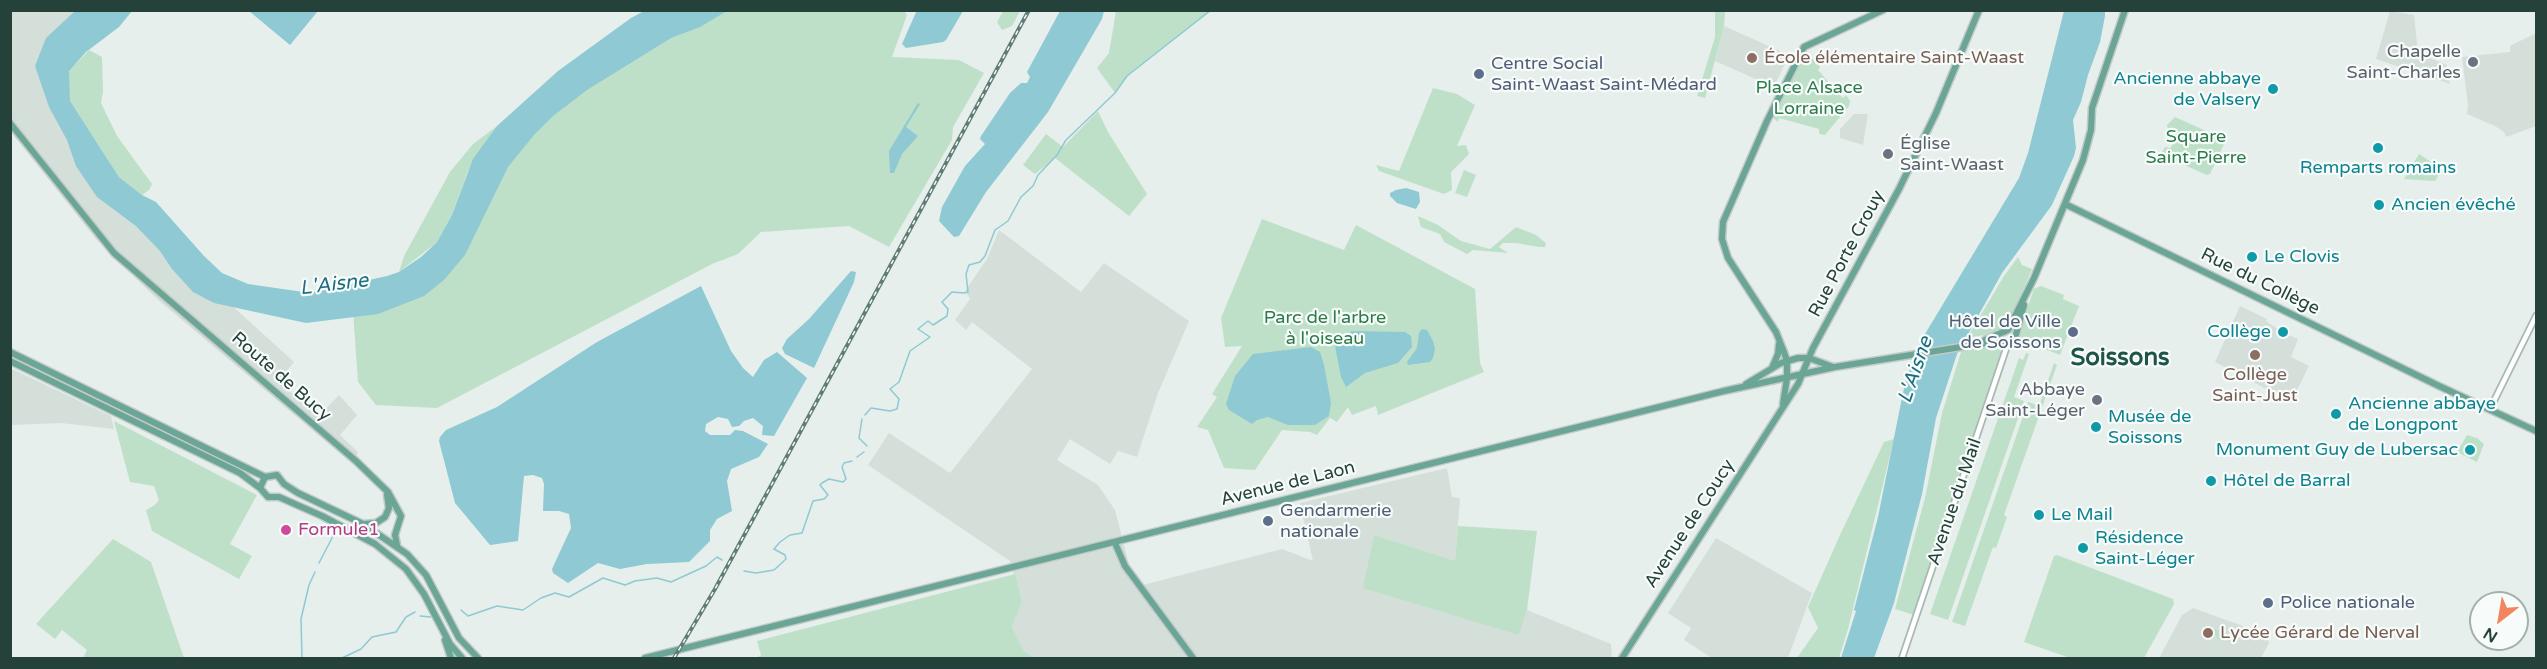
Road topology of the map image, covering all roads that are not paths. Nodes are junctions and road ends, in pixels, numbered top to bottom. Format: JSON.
{"nodes":[{"id":1,"x":1883,"y":10,"type":"edge"},
{"id":2,"x":1979,"y":10,"type":"edge"},
{"id":3,"x":2125,"y":10,"type":"edge"},
{"id":4,"x":10,"y":123,"type":"edge"},
{"id":5,"x":2065,"y":204,"type":"junction"},
{"id":6,"x":2029,"y":288,"type":"junction"},
{"id":7,"x":2536,"y":316,"type":"edge"},
{"id":8,"x":2008,"y":330,"type":"junction"},
{"id":9,"x":2014,"y":336,"type":"junction"},
{"id":10,"x":1999,"y":338,"type":"junction"},
{"id":11,"x":1779,"y":342,"type":"junction"},
{"id":12,"x":2007,"y":346,"type":"junction"},
{"id":13,"x":10,"y":352,"type":"edge"},
{"id":14,"x":1809,"y":358,"type":"junction"},
{"id":15,"x":10,"y":361,"type":"edge"},
{"id":16,"x":1787,"y":361,"type":"junction"},
{"id":17,"x":1834,"y":367,"type":"junction"},
{"id":18,"x":1772,"y":369,"type":"junction"},
{"id":19,"x":1802,"y":375,"type":"junction"},
{"id":20,"x":1787,"y":378,"type":"junction"},
{"id":21,"x":1774,"y":381,"type":"junction"},
{"id":22,"x":1743,"y":386,"type":"junction"},
{"id":23,"x":1785,"y":390,"type":"junction"},
{"id":24,"x":1783,"y":404,"type":"junction"},
{"id":25,"x":2490,"y":409,"type":"junction"},
{"id":26,"x":2536,"y":431,"type":"edge"},
{"id":27,"x":265,"y":477,"type":"junction"},
{"id":28,"x":284,"y":484,"type":"junction"},
{"id":29,"x":381,"y":484,"type":"junction"},
{"id":30,"x":261,"y":488,"type":"junction"},
{"id":31,"x":279,"y":497,"type":"junction"},
{"id":32,"x":363,"y":524,"type":"junction"},
{"id":33,"x":1115,"y":543,"type":"junction"},
{"id":34,"x":397,"y":545,"type":"junction"},
{"id":35,"x":440,"y":626,"type":"junction"},
{"id":36,"x":452,"y":658,"type":"edge"},
{"id":37,"x":462,"y":658,"type":"edge"},
{"id":38,"x":478,"y":658,"type":"edge"},
{"id":39,"x":645,"y":658,"type":"edge"},
{"id":40,"x":1195,"y":658,"type":"edge"},
{"id":41,"x":1622,"y":658,"type":"edge"},
{"id":42,"x":1902,"y":658,"type":"edge"}],
"edges":[{"from":1,"to":11,"type":"main road"},
{"from":2,"to":14,"type":"main road","name":"Rue Porte Crouy"},
{"from":3,"to":5,"type":"main road"},
{"from":4,"to":29,"type":"main road","name":"Route de Bucy"},
{"from":5,"to":6,"type":"main road"},
{"from":5,"to":25,"type":"main road","name":"Rue du Collège"},
{"from":6,"to":8,"type":"main road"},
{"from":6,"to":9,"type":"main road"},
{"from":7,"to":25,"type":"street"},
{"from":8,"to":9,"type":"main road"},
{"from":8,"to":10,"type":"main road"},
{"from":9,"to":12,"type":"main road"},
{"from":10,"to":12,"type":"main road"},
{"from":10,"to":17,"type":"main road"},
{"from":11,"to":16,"type":"main road"},
{"from":11,"to":18,"type":"main road"},
{"from":12,"to":42,"type":"street","name":"Avenue du Mail"},
{"from":13,"to":27,"type":"main road"},
{"from":14,"to":16,"type":"main road"},
{"from":14,"to":17,"type":"main road"},
{"from":14,"to":19,"type":"main road","name":"Rue Porte Crouy"},
{"from":15,"to":30,"type":"main road"},
{"from":16,"to":18,"type":"main road"},
{"from":16,"to":20,"type":"main road"},
{"from":17,"to":19,"type":"main road"},
{"from":18,"to":22,"type":"main road"},
{"from":19,"to":20,"type":"main road"},
{"from":19,"to":24,"type":"main road","name":"Avenue de Coucy"},
{"from":20,"to":21,"type":"main road"},
{"from":20,"to":23,"type":"main road"},
{"from":21,"to":22,"type":"main road"},
{"from":21,"to":23,"type":"main road"},
{"from":22,"to":33,"type":"main road","name":"Avenue de Laon"},
{"from":23,"to":24,"type":"main road"},
{"from":24,"to":41,"type":"main road","name":"Avenue de Coucy"},
{"from":25,"to":26,"type":"main road","name":"Rue du Collège"},
{"from":27,"to":28,"type":"main road"},
{"from":27,"to":30,"type":"main road"},
{"from":28,"to":31,"type":"main road"},
{"from":28,"to":32,"type":"main road"},
{"from":29,"to":32,"type":"main road"},
{"from":29,"to":34,"type":"main road","name":"Route de Bucy"},
{"from":30,"to":31,"type":"main road"},
{"from":31,"to":35,"type":"main road"},
{"from":32,"to":34,"type":"main road"},
{"from":33,"to":39,"type":"main road","name":"Avenue de Laon"},
{"from":33,"to":40,"type":"main road"},
{"from":34,"to":38,"type":"main road"},
{"from":35,"to":36,"type":"main road"},
{"from":35,"to":37,"type":"main road"}]}
